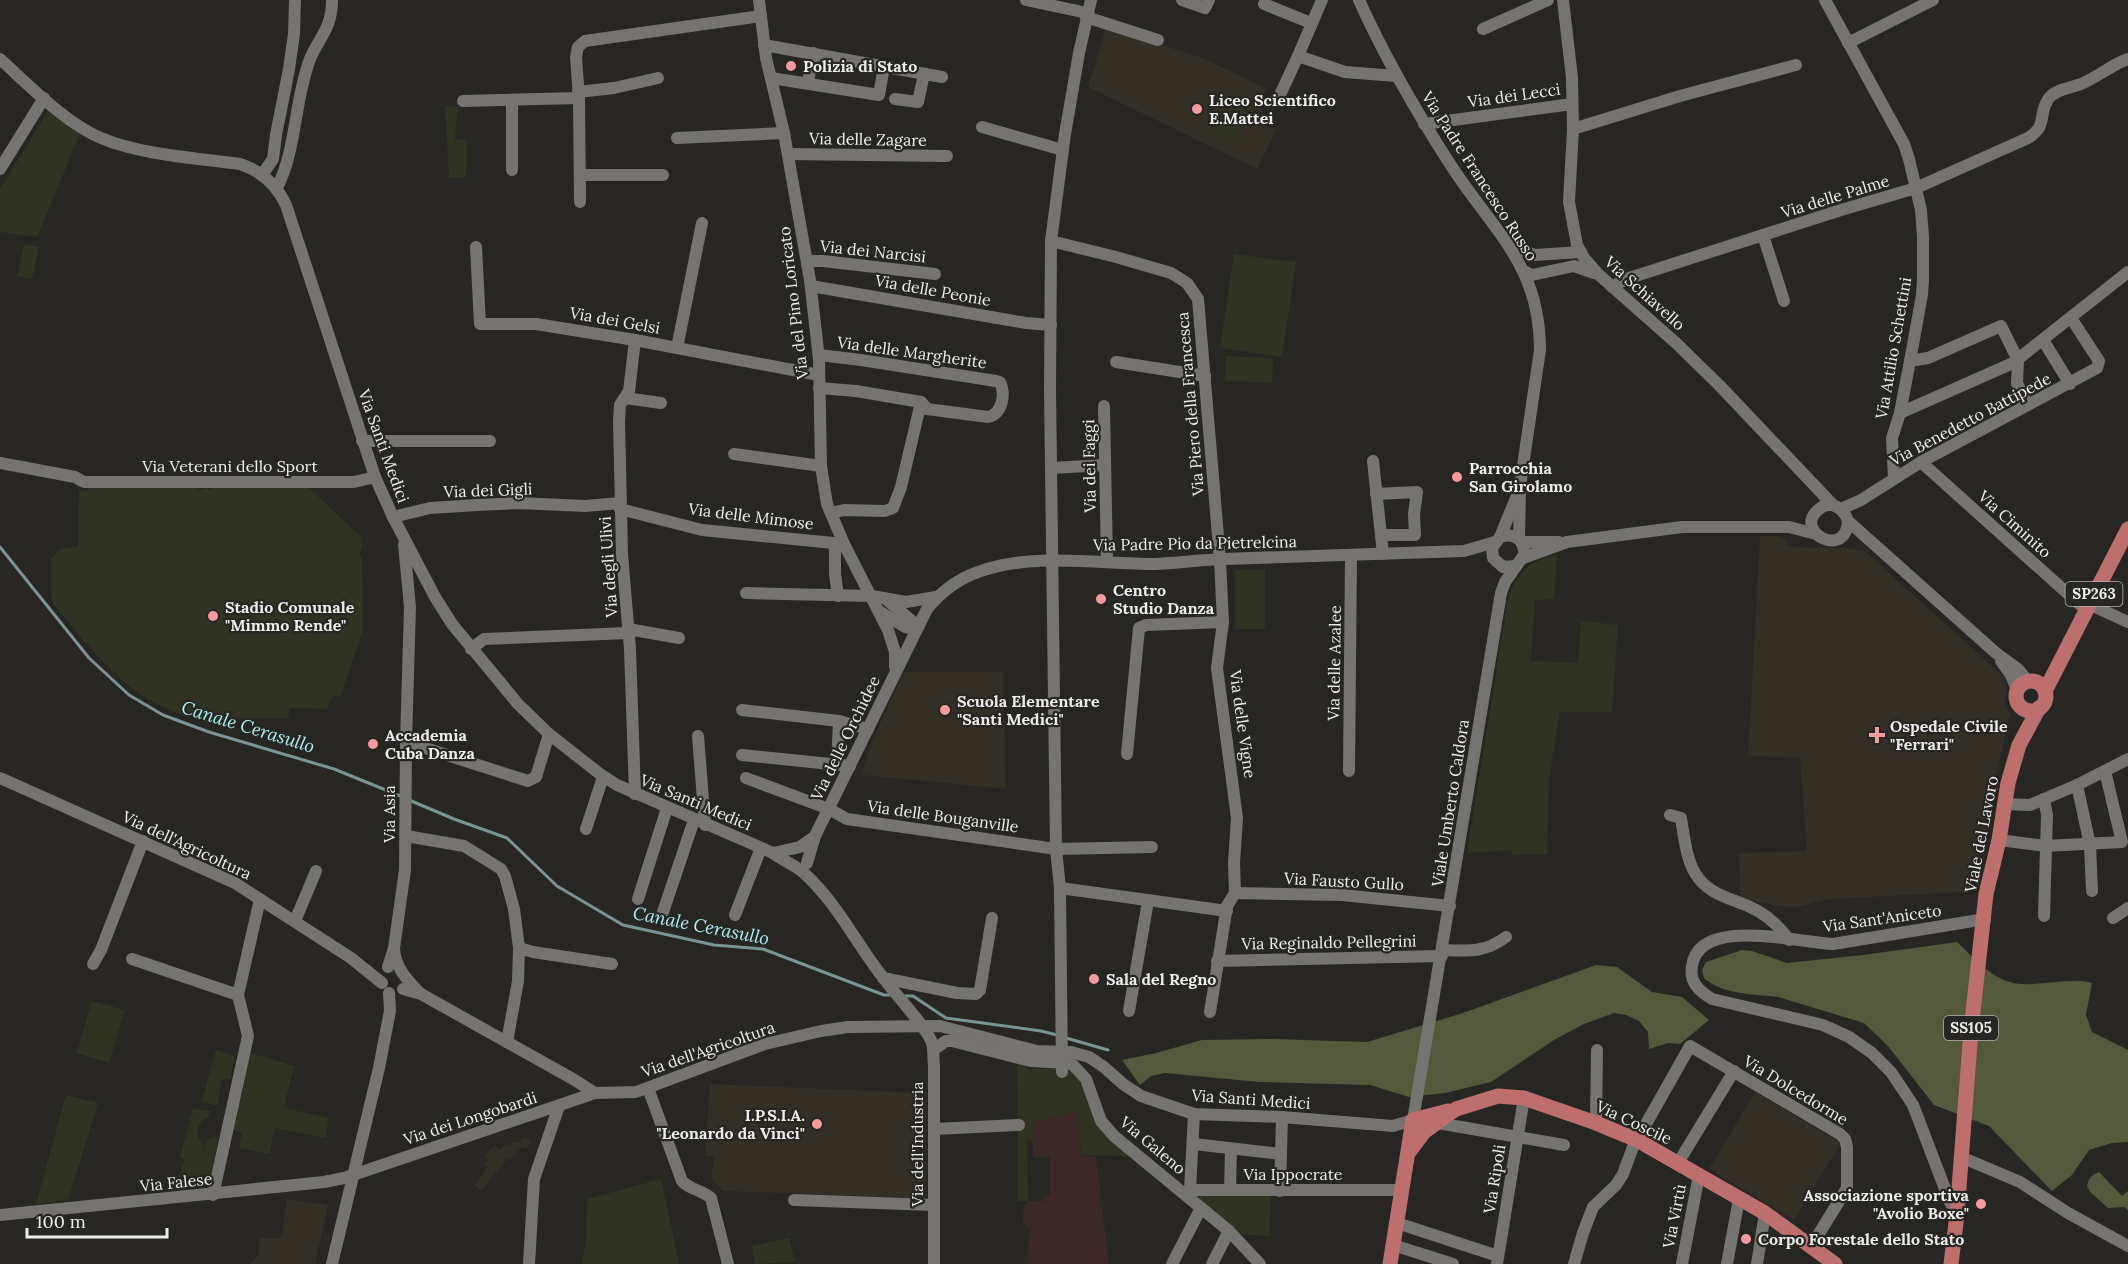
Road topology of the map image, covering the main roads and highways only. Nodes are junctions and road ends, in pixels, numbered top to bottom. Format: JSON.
{"nodes":[{"id":1,"x":2128,"y":529,"type":"edge"},
{"id":2,"x":2123,"y":549,"type":"edge"},
{"id":3,"x":2031,"y":686,"type":"junction"},
{"id":4,"x":2021,"y":707,"type":"junction"},
{"id":5,"x":2039,"y":708,"type":"junction"},
{"id":6,"x":2019,"y":746,"type":"junction"},
{"id":7,"x":1983,"y":925,"type":"joint"},
{"id":8,"x":1456,"y":1109,"type":"junction"},
{"id":9,"x":1409,"y":1152,"type":"junction"},
{"id":10,"x":1823,"y":1257,"type":"edge"},
{"id":11,"x":1390,"y":1264,"type":"edge"},
{"id":12,"x":1951,"y":1264,"type":"edge"}],
"edges":[{"from":1,"to":2,"type":"main road","number":"SP263"},
{"from":2,"to":3,"type":"main road","number":"SP263"},
{"from":3,"to":4,"type":"main road","name":"Viale del Lavoro"},
{"from":3,"to":5,"type":"main road","name":"Viale del Lavoro"},
{"from":4,"to":5,"type":"main road"},
{"from":4,"to":6,"type":"main road","name":"Viale del Lavoro","number":"SS105"},
{"from":5,"to":6,"type":"main road","name":"Viale del Lavoro","number":"SS105"},
{"from":6,"to":7,"type":"main road","name":"Viale del Lavoro","number":"SS105"},
{"from":7,"to":12,"type":"main road","name":"SS105","number":"SS105"},
{"from":8,"to":9,"type":"main road","name":"Via Coscile"},
{"from":8,"to":9,"type":"main road"},
{"from":8,"to":10,"type":"main road","name":"Via Coscile"},
{"from":9,"to":11,"type":"main road"}]}
